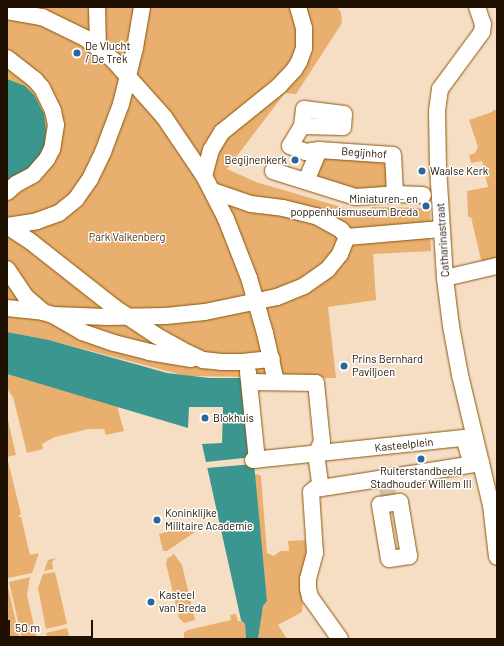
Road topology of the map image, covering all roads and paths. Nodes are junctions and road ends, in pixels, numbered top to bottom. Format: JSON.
{"nodes":[{"id":1,"x":97,"y":7,"type":"edge"},
{"id":2,"x":142,"y":7,"type":"edge"},
{"id":3,"x":301,"y":7,"type":"edge"},
{"id":4,"x":476,"y":7,"type":"edge"},
{"id":5,"x":7,"y":11,"type":"edge"},
{"id":6,"x":490,"y":27,"type":"edge"},
{"id":7,"x":98,"y":47,"type":"junction"},
{"id":8,"x":7,"y":58,"type":"edge"},
{"id":9,"x":129,"y":76,"type":"junction"},
{"id":10,"x":308,"y":126,"type":"dead end"},
{"id":11,"x":313,"y":151,"type":"junction"},
{"id":12,"x":273,"y":171,"type":"dead end"},
{"id":13,"x":204,"y":176,"type":"junction"},
{"id":14,"x":306,"y":182,"type":"junction"},
{"id":15,"x":213,"y":191,"type":"junction"},
{"id":16,"x":7,"y":192,"type":"edge"},
{"id":17,"x":396,"y":194,"type":"junction"},
{"id":18,"x":432,"y":196,"type":"junction"},
{"id":19,"x":251,"y":204,"type":"junction"},
{"id":20,"x":7,"y":226,"type":"edge"},
{"id":21,"x":441,"y":229,"type":"junction"},
{"id":22,"x":231,"y":232,"type":"junction"},
{"id":23,"x":347,"y":237,"type":"junction"},
{"id":24,"x":497,"y":266,"type":"edge"},
{"id":25,"x":7,"y":269,"type":"edge"},
{"id":26,"x":445,"y":278,"type":"junction"},
{"id":27,"x":256,"y":302,"type":"junction"},
{"id":28,"x":7,"y":308,"type":"edge"},
{"id":29,"x":48,"y":314,"type":"junction"},
{"id":30,"x":128,"y":317,"type":"junction"},
{"id":31,"x":272,"y":359,"type":"junction"},
{"id":32,"x":204,"y":360,"type":"junction"},
{"id":33,"x":242,"y":362,"type":"junction"},
{"id":34,"x":249,"y":380,"type":"junction"},
{"id":35,"x":276,"y":382,"type":"junction"},
{"id":36,"x":316,"y":454,"type":"junction"},
{"id":37,"x":476,"y":464,"type":"junction"},
{"id":38,"x":316,"y":491,"type":"junction"},
{"id":39,"x":493,"y":498,"type":"edge"},
{"id":40,"x":497,"y":557,"type":"edge"},
{"id":41,"x":340,"y":639,"type":"edge"}],
"edges":[{"from":1,"to":7,"type":"street"},
{"from":2,"to":9,"type":"street"},
{"from":3,"to":13,"type":"street"},
{"from":4,"to":6,"type":"street"},
{"from":5,"to":7,"type":"street"},
{"from":6,"to":18,"type":"street","name":"Catharinastraat"},
{"from":7,"to":9,"type":"street"},
{"from":8,"to":16,"type":"street"},
{"from":9,"to":13,"type":"street"},
{"from":9,"to":20,"type":"street"},
{"from":10,"to":11,"type":"street"},
{"from":11,"to":14,"type":"street"},
{"from":11,"to":17,"type":"street","name":"Begijnhof"},
{"from":12,"to":14,"type":"street"},
{"from":13,"to":15,"type":"street"},
{"from":14,"to":17,"type":"street"},
{"from":15,"to":19,"type":"street"},
{"from":15,"to":22,"type":"street"},
{"from":17,"to":18,"type":"street"},
{"from":18,"to":21,"type":"street","name":"Catharinastraat"},
{"from":19,"to":22,"type":"street"},
{"from":19,"to":23,"type":"street"},
{"from":20,"to":30,"type":"street"},
{"from":21,"to":23,"type":"street"},
{"from":21,"to":26,"type":"street","name":"Catharinastraat"},
{"from":22,"to":27,"type":"street"},
{"from":23,"to":27,"type":"street"},
{"from":24,"to":26,"type":"street"},
{"from":25,"to":29,"type":"street"},
{"from":26,"to":37,"type":"street","name":"Catharinastraat"},
{"from":27,"to":30,"type":"street"},
{"from":27,"to":31,"type":"street"},
{"from":28,"to":29,"type":"street"},
{"from":29,"to":30,"type":"street"},
{"from":29,"to":32,"type":"street"},
{"from":30,"to":32,"type":"street"},
{"from":31,"to":33,"type":"street"},
{"from":31,"to":35,"type":"street"},
{"from":32,"to":33,"type":"street"},
{"from":33,"to":34,"type":"street","name":"Kasteelplein"},
{"from":34,"to":35,"type":"street"},
{"from":34,"to":36,"type":"street","name":"Kasteelplein"},
{"from":35,"to":36,"type":"street"},
{"from":36,"to":37,"type":"street","name":"Kasteelplein"},
{"from":36,"to":38,"type":"street"},
{"from":37,"to":38,"type":"street"},
{"from":37,"to":39,"type":"street"},
{"from":38,"to":41,"type":"street"},
{"from":39,"to":40,"type":"street"}]}
